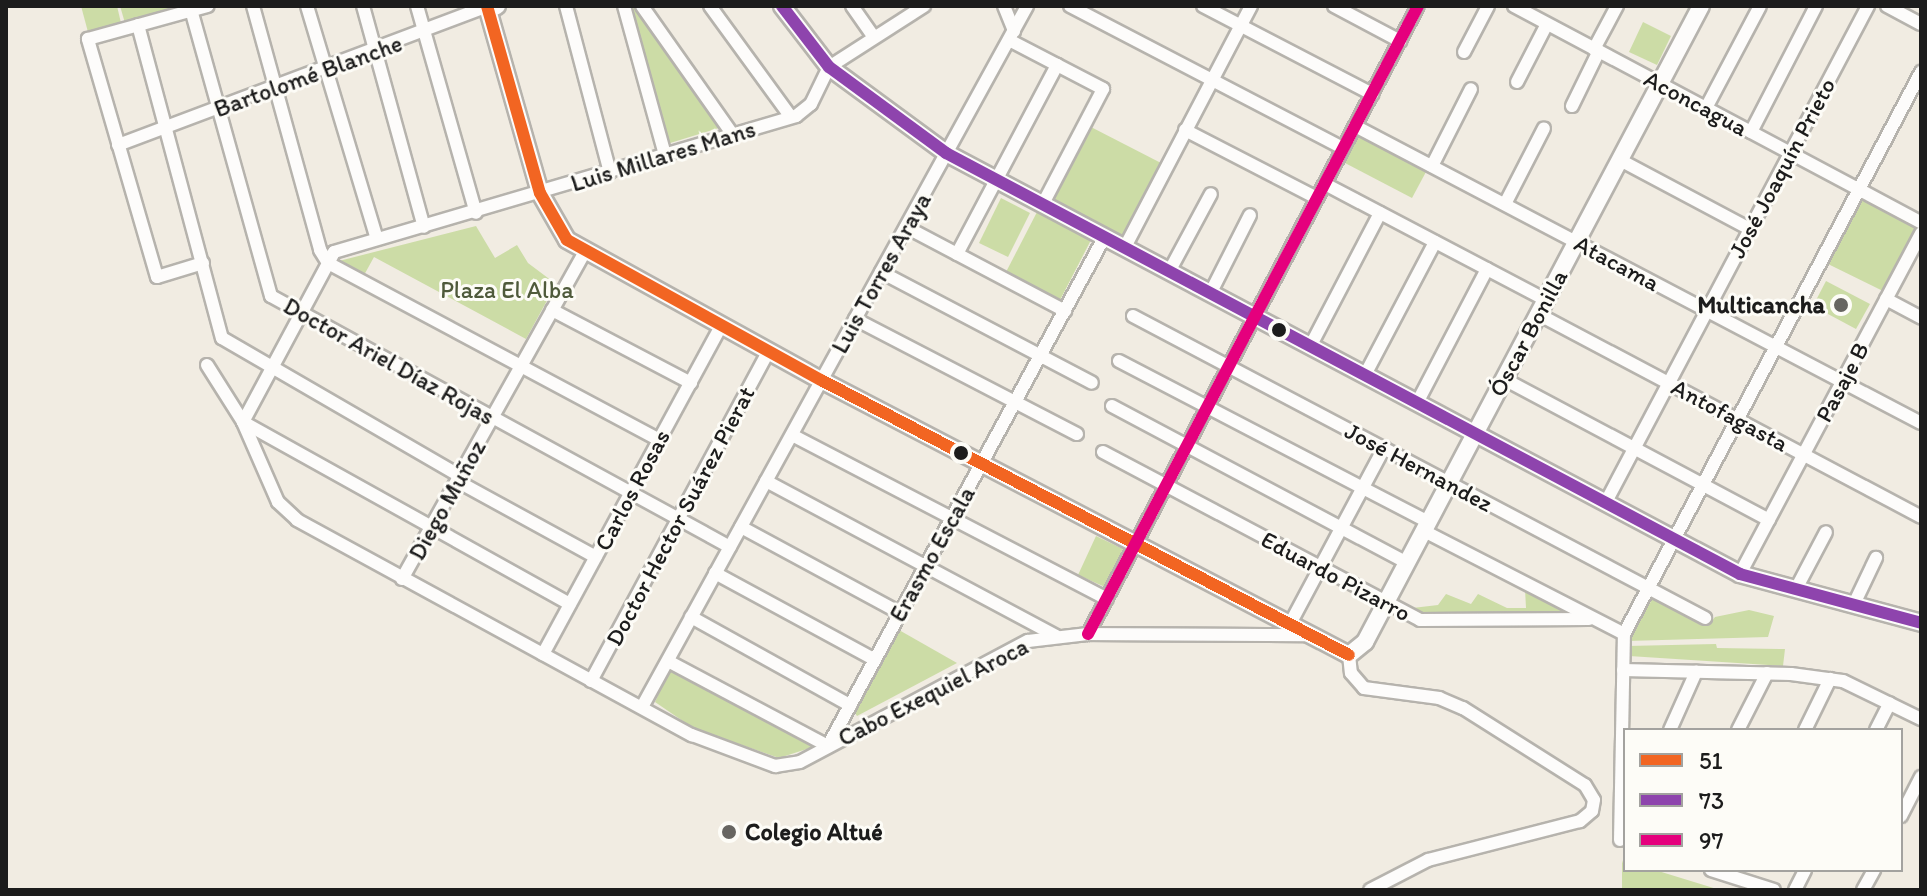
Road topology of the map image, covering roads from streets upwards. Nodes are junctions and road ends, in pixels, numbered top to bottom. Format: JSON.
{"nodes":[{"id":1,"x":208,"y":6,"type":"edge"},
{"id":2,"x":253,"y":6,"type":"edge"},
{"id":3,"x":307,"y":6,"type":"edge"},
{"id":4,"x":363,"y":6,"type":"edge"},
{"id":5,"x":417,"y":6,"type":"edge"},
{"id":6,"x":566,"y":6,"type":"edge"},
{"id":7,"x":624,"y":6,"type":"edge"},
{"id":8,"x":642,"y":6,"type":"edge"},
{"id":9,"x":710,"y":6,"type":"edge"},
{"id":10,"x":782,"y":6,"type":"edge"},
{"id":11,"x":852,"y":6,"type":"edge"},
{"id":12,"x":1004,"y":6,"type":"edge"},
{"id":13,"x":1027,"y":6,"type":"edge"},
{"id":14,"x":1070,"y":6,"type":"edge"},
{"id":15,"x":1203,"y":6,"type":"edge"},
{"id":16,"x":1251,"y":6,"type":"edge"},
{"id":17,"x":1334,"y":6,"type":"edge"},
{"id":18,"x":1418,"y":6,"type":"edge"},
{"id":19,"x":1488,"y":6,"type":"edge"},
{"id":20,"x":1514,"y":6,"type":"edge"},
{"id":21,"x":1617,"y":6,"type":"edge"},
{"id":22,"x":1701,"y":6,"type":"edge"},
{"id":23,"x":1760,"y":6,"type":"edge"},
{"id":24,"x":1816,"y":6,"type":"edge"},
{"id":25,"x":1868,"y":6,"type":"edge"},
{"id":26,"x":1887,"y":6,"type":"edge"},
{"id":27,"x":491,"y":7,"type":"edge"},
{"id":28,"x":921,"y":7,"type":"edge"},
{"id":29,"x":191,"y":8,"type":"edge"},
{"id":30,"x":1547,"y":24,"type":"junction"},
{"id":31,"x":1921,"y":24,"type":"edge"},
{"id":32,"x":138,"y":25,"type":"junction"},
{"id":33,"x":1241,"y":26,"type":"junction"},
{"id":34,"x":424,"y":33,"type":"junction"},
{"id":35,"x":873,"y":36,"type":"junction"},
{"id":36,"x":1011,"y":36,"type":"junction"},
{"id":37,"x":1400,"y":41,"type":"junction"},
{"id":38,"x":1597,"y":50,"type":"junction"},
{"id":39,"x":375,"y":51,"type":"junction"},
{"id":40,"x":1464,"y":52,"type":"dead end"},
{"id":41,"x":1057,"y":65,"type":"junction"},
{"id":42,"x":829,"y":67,"type":"junction"},
{"id":43,"x":324,"y":70,"type":"junction"},
{"id":44,"x":1921,"y":72,"type":"edge"},
{"id":45,"x":1212,"y":80,"type":"junction"},
{"id":46,"x":1517,"y":82,"type":"dead end"},
{"id":47,"x":1660,"y":84,"type":"junction"},
{"id":48,"x":275,"y":88,"type":"junction"},
{"id":49,"x":1471,"y":89,"type":"dead end"},
{"id":50,"x":1372,"y":94,"type":"junction"},
{"id":51,"x":1572,"y":106,"type":"dead end"},
{"id":52,"x":220,"y":108,"type":"junction"},
{"id":53,"x":1706,"y":108,"type":"junction"},
{"id":54,"x":791,"y":117,"type":"junction"},
{"id":55,"x":1355,"y":126,"type":"junction"},
{"id":56,"x":166,"y":128,"type":"junction"},
{"id":57,"x":1544,"y":128,"type":"dead end"},
{"id":58,"x":1185,"y":130,"type":"junction"},
{"id":59,"x":1751,"y":132,"type":"junction"},
{"id":60,"x":733,"y":135,"type":"junction"},
{"id":61,"x":118,"y":145,"type":"junction"},
{"id":62,"x":1343,"y":148,"type":"junction"},
{"id":63,"x":946,"y":153,"type":"junction"},
{"id":64,"x":1790,"y":153,"type":"junction"},
{"id":65,"x":665,"y":155,"type":"junction"},
{"id":66,"x":1620,"y":160,"type":"junction"},
{"id":67,"x":1432,"y":166,"type":"junction"},
{"id":68,"x":610,"y":172,"type":"junction"},
{"id":69,"x":996,"y":179,"type":"junction"},
{"id":70,"x":1325,"y":184,"type":"junction"},
{"id":71,"x":1859,"y":189,"type":"junction"},
{"id":72,"x":540,"y":193,"type":"junction"},
{"id":73,"x":1211,"y":194,"type":"dead end"},
{"id":74,"x":1317,"y":198,"type":"junction"},
{"id":75,"x":1043,"y":204,"type":"junction"},
{"id":76,"x":1505,"y":204,"type":"junction"},
{"id":77,"x":476,"y":213,"type":"junction"},
{"id":78,"x":1380,"y":213,"type":"junction"},
{"id":79,"x":1250,"y":215,"type":"dead end"},
{"id":80,"x":1921,"y":222,"type":"edge"},
{"id":81,"x":424,"y":227,"type":"junction"},
{"id":82,"x":906,"y":227,"type":"junction"},
{"id":83,"x":1750,"y":229,"type":"junction"},
{"id":84,"x":1921,"y":233,"type":"edge"},
{"id":85,"x":1105,"y":236,"type":"junction"},
{"id":86,"x":377,"y":239,"type":"junction"},
{"id":87,"x":1577,"y":241,"type":"junction"},
{"id":88,"x":1435,"y":242,"type":"junction"},
{"id":89,"x":1125,"y":247,"type":"junction"},
{"id":90,"x":585,"y":252,"type":"junction"},
{"id":91,"x":957,"y":254,"type":"junction"},
{"id":92,"x":203,"y":263,"type":"junction"},
{"id":93,"x":328,"y":263,"type":"junction"},
{"id":94,"x":1487,"y":269,"type":"junction"},
{"id":95,"x":1170,"y":270,"type":"junction"},
{"id":96,"x":881,"y":272,"type":"junction"},
{"id":97,"x":1211,"y":292,"type":"junction"},
{"id":98,"x":1886,"y":299,"type":"junction"},
{"id":99,"x":1542,"y":307,"type":"junction"},
{"id":100,"x":552,"y":310,"type":"junction"},
{"id":101,"x":1707,"y":310,"type":"junction"},
{"id":102,"x":1065,"y":311,"type":"junction"},
{"id":103,"x":298,"y":312,"type":"junction"},
{"id":104,"x":1133,"y":316,"type":"dead end"},
{"id":105,"x":1255,"y":316,"type":"junction"},
{"id":106,"x":1921,"y":318,"type":"edge"},
{"id":107,"x":855,"y":319,"type":"junction"},
{"id":108,"x":721,"y":326,"type":"junction"},
{"id":109,"x":1311,"y":345,"type":"junction"},
{"id":110,"x":1776,"y":346,"type":"junction"},
{"id":111,"x":768,"y":352,"type":"junction"},
{"id":112,"x":1040,"y":356,"type":"junction"},
{"id":113,"x":1119,"y":361,"type":"dead end"},
{"id":114,"x":207,"y":365,"type":"dead end"},
{"id":115,"x":1229,"y":366,"type":"junction"},
{"id":116,"x":521,"y":367,"type":"junction"},
{"id":117,"x":270,"y":370,"type":"junction"},
{"id":118,"x":1366,"y":373,"type":"junction"},
{"id":119,"x":1504,"y":379,"type":"junction"},
{"id":120,"x":821,"y":380,"type":"junction"},
{"id":121,"x":1843,"y":381,"type":"junction"},
{"id":122,"x":691,"y":383,"type":"junction"},
{"id":123,"x":1092,"y":383,"type":"dead end"},
{"id":124,"x":1669,"y":383,"type":"junction"},
{"id":125,"x":1418,"y":401,"type":"junction"},
{"id":126,"x":1015,"y":402,"type":"junction"},
{"id":127,"x":1112,"y":406,"type":"dead end"},
{"id":128,"x":1208,"y":407,"type":"junction"},
{"id":129,"x":492,"y":418,"type":"junction"},
{"id":130,"x":1737,"y":419,"type":"junction"},
{"id":131,"x":243,"y":422,"type":"junction"},
{"id":132,"x":1921,"y":423,"type":"edge"},
{"id":133,"x":1477,"y":432,"type":"junction"},
{"id":134,"x":1077,"y":434,"type":"dead end"},
{"id":135,"x":792,"y":435,"type":"junction"},
{"id":136,"x":660,"y":440,"type":"junction"},
{"id":137,"x":1187,"y":446,"type":"junction"},
{"id":138,"x":1384,"y":448,"type":"junction"},
{"id":139,"x":1634,"y":448,"type":"junction"},
{"id":140,"x":1103,"y":452,"type":"dead end"},
{"id":141,"x":1804,"y":455,"type":"junction"},
{"id":142,"x":982,"y":464,"type":"junction"},
{"id":143,"x":459,"y":478,"type":"junction"},
{"id":144,"x":766,"y":481,"type":"junction"},
{"id":145,"x":1449,"y":483,"type":"junction"},
{"id":146,"x":1703,"y":485,"type":"junction"},
{"id":147,"x":1166,"y":486,"type":"junction"},
{"id":148,"x":1363,"y":488,"type":"junction"},
{"id":149,"x":631,"y":493,"type":"junction"},
{"id":150,"x":1607,"y":500,"type":"junction"},
{"id":151,"x":1921,"y":517,"type":"edge"},
{"id":152,"x":952,"y":518,"type":"junction"},
{"id":153,"x":678,"y":519,"type":"junction"},
{"id":154,"x":1769,"y":520,"type":"junction"},
{"id":155,"x":1426,"y":526,"type":"junction"},
{"id":156,"x":741,"y":527,"type":"junction"},
{"id":157,"x":431,"y":528,"type":"junction"},
{"id":158,"x":1341,"y":528,"type":"junction"},
{"id":159,"x":1826,"y":532,"type":"dead end"},
{"id":160,"x":1675,"y":536,"type":"junction"},
{"id":161,"x":1136,"y":544,"type":"junction"},
{"id":162,"x":730,"y":547,"type":"junction"},
{"id":163,"x":596,"y":557,"type":"junction"},
{"id":164,"x":1876,"y":558,"type":"dead end"},
{"id":165,"x":1407,"y":563,"type":"junction"},
{"id":166,"x":926,"y":566,"type":"junction"},
{"id":167,"x":1320,"y":568,"type":"junction"},
{"id":168,"x":715,"y":573,"type":"junction"},
{"id":169,"x":1740,"y":574,"type":"junction"},
{"id":170,"x":402,"y":579,"type":"junction"},
{"id":171,"x":1648,"y":588,"type":"junction"},
{"id":172,"x":1796,"y":589,"type":"junction"},
{"id":173,"x":1107,"y":599,"type":"junction"},
{"id":174,"x":1855,"y":602,"type":"junction"},
{"id":175,"x":1386,"y":603,"type":"junction"},
{"id":176,"x":570,"y":604,"type":"junction"},
{"id":177,"x":900,"y":613,"type":"junction"},
{"id":178,"x":691,"y":617,"type":"junction"},
{"id":179,"x":1919,"y":617,"type":"edge"},
{"id":180,"x":1705,"y":618,"type":"dead end"},
{"id":181,"x":1589,"y":619,"type":"junction"},
{"id":182,"x":1290,"y":624,"type":"junction"},
{"id":183,"x":1088,"y":634,"type":"junction"},
{"id":184,"x":1624,"y":634,"type":"junction"},
{"id":185,"x":1310,"y":635,"type":"junction"},
{"id":186,"x":1056,"y":636,"type":"junction"},
{"id":187,"x":543,"y":654,"type":"junction"},
{"id":188,"x":1349,"y":655,"type":"junction"},
{"id":189,"x":875,"y":660,"type":"junction"},
{"id":190,"x":668,"y":661,"type":"junction"},
{"id":191,"x":1623,"y":670,"type":"junction"},
{"id":192,"x":1696,"y":672,"type":"junction"},
{"id":193,"x":1767,"y":673,"type":"junction"},
{"id":194,"x":1830,"y":679,"type":"junction"},
{"id":195,"x":591,"y":681,"type":"junction"},
{"id":196,"x":1890,"y":703,"type":"junction"},
{"id":197,"x":850,"y":705,"type":"junction"},
{"id":198,"x":642,"y":707,"type":"junction"},
{"id":199,"x":1921,"y":719,"type":"edge"},
{"id":200,"x":1671,"y":728,"type":"edge"},
{"id":201,"x":1739,"y":728,"type":"edge"},
{"id":202,"x":1806,"y":728,"type":"edge"},
{"id":203,"x":1877,"y":728,"type":"edge"},
{"id":204,"x":828,"y":746,"type":"junction"},
{"id":205,"x":1921,"y":777,"type":"edge"},
{"id":206,"x":1903,"y":812,"type":"edge"},
{"id":207,"x":1623,"y":837,"type":"edge"},
{"id":208,"x":1804,"y":872,"type":"edge"},
{"id":209,"x":1873,"y":872,"type":"edge"},
{"id":210,"x":1734,"y":873,"type":"edge"},
{"id":211,"x":1370,"y":890,"type":"edge"},
{"id":212,"x":1774,"y":890,"type":"edge"},
{"id":213,"x":1795,"y":890,"type":"edge"},
{"id":214,"x":1863,"y":890,"type":"edge"}],
"edges":[{"from":1,"to":29,"type":"street"},
{"from":2,"to":48,"type":"street"},
{"from":3,"to":43,"type":"street"},
{"from":4,"to":39,"type":"street"},
{"from":5,"to":34,"type":"street"},
{"from":6,"to":68,"type":"street"},
{"from":7,"to":65,"type":"street"},
{"from":8,"to":60,"type":"street"},
{"from":9,"to":54,"type":"street"},
{"from":10,"to":42,"type":"street"},
{"from":11,"to":35,"type":"street"},
{"from":12,"to":36,"type":"street"},
{"from":13,"to":36,"type":"street","name":"Luis Torres Araya"},
{"from":14,"to":45,"type":"street"},
{"from":15,"to":33,"type":"street"},
{"from":16,"to":33,"type":"street"},
{"from":17,"to":37,"type":"street"},
{"from":18,"to":37,"type":"street"},
{"from":19,"to":40,"type":"street"},
{"from":20,"to":30,"type":"street","name":"Aconcagua"},
{"from":21,"to":38,"type":"street"},
{"from":22,"to":47,"type":"street","name":"Óscar Bonilla"},
{"from":23,"to":53,"type":"street"},
{"from":24,"to":59,"type":"street"},
{"from":25,"to":64,"type":"street","name":"José Joaquín Prieto"},
{"from":26,"to":31,"type":"street"},
{"from":27,"to":34,"type":"street","name":"Bartolomé Blanche"},
{"from":27,"to":72,"type":"street"},
{"from":28,"to":35,"type":"street"},
{"from":29,"to":32,"type":"street"},
{"from":29,"to":52,"type":"street","name":"Doctor Ariel Díaz Rojas"},
{"from":30,"to":38,"type":"street","name":"Aconcagua"},
{"from":30,"to":46,"type":"street"},
{"from":32,"to":56,"type":"street"},
{"from":32,"to":61,"type":"street"},
{"from":33,"to":45,"type":"street"},
{"from":33,"to":50,"type":"street"},
{"from":34,"to":39,"type":"street","name":"Bartolomé Blanche"},
{"from":34,"to":77,"type":"street"},
{"from":35,"to":42,"type":"street"},
{"from":36,"to":41,"type":"street"},
{"from":36,"to":63,"type":"street","name":"Luis Torres Araya"},
{"from":37,"to":50,"type":"street"},
{"from":38,"to":47,"type":"street","name":"Aconcagua"},
{"from":38,"to":51,"type":"street"},
{"from":39,"to":43,"type":"street","name":"Bartolomé Blanche"},
{"from":39,"to":81,"type":"street"},
{"from":41,"to":69,"type":"street"},
{"from":41,"to":75,"type":"street"},
{"from":42,"to":54,"type":"street","name":"Luis Millares Mans"},
{"from":42,"to":63,"type":"street"},
{"from":43,"to":48,"type":"street","name":"Bartolomé Blanche"},
{"from":43,"to":86,"type":"street"},
{"from":44,"to":71,"type":"street"},
{"from":45,"to":58,"type":"street"},
{"from":45,"to":62,"type":"street"},
{"from":47,"to":53,"type":"street","name":"Aconcagua"},
{"from":47,"to":66,"type":"street","name":"Óscar Bonilla"},
{"from":48,"to":52,"type":"street","name":"Bartolomé Blanche"},
{"from":48,"to":93,"type":"street"},
{"from":49,"to":67,"type":"street"},
{"from":50,"to":55,"type":"street"},
{"from":52,"to":56,"type":"street","name":"Bartolomé Blanche"},
{"from":52,"to":103,"type":"street","name":"Doctor Ariel Díaz Rojas"},
{"from":53,"to":59,"type":"street","name":"Aconcagua"},
{"from":54,"to":60,"type":"street","name":"Luis Millares Mans"},
{"from":55,"to":62,"type":"street"},
{"from":55,"to":67,"type":"street","name":"Atacama"},
{"from":56,"to":61,"type":"street","name":"Bartolomé Blanche"},
{"from":56,"to":92,"type":"street"},
{"from":57,"to":76,"type":"street"},
{"from":58,"to":74,"type":"street"},
{"from":58,"to":89,"type":"street"},
{"from":59,"to":64,"type":"street","name":"Aconcagua"},
{"from":60,"to":65,"type":"street","name":"Luis Millares Mans"},
{"from":61,"to":92,"type":"street"},
{"from":62,"to":70,"type":"street"},
{"from":63,"to":69,"type":"street"},
{"from":63,"to":82,"type":"street","name":"Luis Torres Araya"},
{"from":64,"to":71,"type":"street","name":"Aconcagua"},
{"from":64,"to":83,"type":"street","name":"José Joaquín Prieto"},
{"from":65,"to":68,"type":"street","name":"Luis Millares Mans"},
{"from":66,"to":83,"type":"street"},
{"from":66,"to":87,"type":"street","name":"Óscar Bonilla"},
{"from":67,"to":76,"type":"street","name":"Atacama"},
{"from":68,"to":72,"type":"street","name":"Luis Millares Mans"},
{"from":69,"to":75,"type":"street"},
{"from":69,"to":91,"type":"street"},
{"from":70,"to":74,"type":"street"},
{"from":70,"to":78,"type":"street","name":"Antofagasta"},
{"from":71,"to":80,"type":"street","name":"Aconcagua"},
{"from":71,"to":110,"type":"street"},
{"from":72,"to":77,"type":"street","name":"Luis Millares Mans"},
{"from":72,"to":90,"type":"street"},
{"from":73,"to":95,"type":"street"},
{"from":74,"to":105,"type":"street"},
{"from":75,"to":85,"type":"street"},
{"from":76,"to":87,"type":"street","name":"Atacama"},
{"from":77,"to":81,"type":"street","name":"Luis Millares Mans"},
{"from":78,"to":88,"type":"street","name":"Antofagasta"},
{"from":78,"to":109,"type":"street"},
{"from":79,"to":97,"type":"street"},
{"from":81,"to":86,"type":"street","name":"Luis Millares Mans"},
{"from":82,"to":91,"type":"street"},
{"from":82,"to":96,"type":"street","name":"Luis Torres Araya"},
{"from":83,"to":101,"type":"street","name":"José Joaquín Prieto"},
{"from":84,"to":98,"type":"street","name":"Pasaje B"},
{"from":85,"to":89,"type":"street"},
{"from":85,"to":102,"type":"street","name":"Erasmo Escala"},
{"from":86,"to":93,"type":"street","name":"Luis Millares Mans"},
{"from":87,"to":99,"type":"street","name":"Óscar Bonilla"},
{"from":87,"to":101,"type":"street","name":"Atacama"},
{"from":88,"to":94,"type":"street","name":"Antofagasta"},
{"from":88,"to":118,"type":"street"},
{"from":89,"to":95,"type":"street"},
{"from":90,"to":100,"type":"street","name":"Diego Muñoz"},
{"from":90,"to":108,"type":"street"},
{"from":91,"to":102,"type":"street"},
{"from":92,"to":117,"type":"street"},
{"from":93,"to":103,"type":"street","name":"Luis Millares Mans"},
{"from":93,"to":116,"type":"street"},
{"from":94,"to":99,"type":"street","name":"Antofagasta"},
{"from":94,"to":125,"type":"street"},
{"from":95,"to":97,"type":"street"},
{"from":96,"to":107,"type":"street","name":"Luis Torres Araya"},
{"from":96,"to":112,"type":"street"},
{"from":97,"to":105,"type":"street"},
{"from":98,"to":106,"type":"street"},
{"from":98,"to":121,"type":"street","name":"Pasaje B"},
{"from":99,"to":119,"type":"street","name":"Óscar Bonilla"},
{"from":99,"to":124,"type":"street","name":"Antofagasta"},
{"from":100,"to":116,"type":"street","name":"Diego Muñoz"},
{"from":100,"to":122,"type":"street"},
{"from":101,"to":110,"type":"street","name":"Atacama"},
{"from":101,"to":124,"type":"street","name":"José Joaquín Prieto"},
{"from":102,"to":112,"type":"street","name":"Erasmo Escala"},
{"from":103,"to":117,"type":"street","name":"Luis Millares Mans"},
{"from":103,"to":129,"type":"street","name":"Doctor Ariel Díaz Rojas"},
{"from":104,"to":115,"type":"street","name":"José Hernandez"},
{"from":105,"to":109,"type":"street"},
{"from":105,"to":115,"type":"street"},
{"from":107,"to":120,"type":"street","name":"Luis Torres Araya"},
{"from":107,"to":126,"type":"street"},
{"from":108,"to":111,"type":"street"},
{"from":108,"to":122,"type":"street","name":"Carlos Rosas"},
{"from":109,"to":118,"type":"street"},
{"from":110,"to":121,"type":"street","name":"Atacama"},
{"from":110,"to":130,"type":"street"},
{"from":111,"to":120,"type":"street"},
{"from":111,"to":153,"type":"street","name":"Doctor Hector Suárez Pierat"},
{"from":112,"to":123,"type":"street"},
{"from":112,"to":126,"type":"street","name":"Erasmo Escala"},
{"from":113,"to":128,"type":"street"},
{"from":114,"to":131,"type":"street","name":"Cabo Exequiel Aroca"},
{"from":115,"to":128,"type":"street"},
{"from":115,"to":138,"type":"street","name":"José Hernandez"},
{"from":116,"to":129,"type":"street","name":"Diego Muñoz"},
{"from":116,"to":136,"type":"street"},
{"from":117,"to":131,"type":"street","name":"Luis Millares Mans"},
{"from":117,"to":143,"type":"street"},
{"from":118,"to":125,"type":"street"},
{"from":119,"to":133,"type":"street","name":"Óscar Bonilla"},
{"from":119,"to":139,"type":"street"},
{"from":120,"to":135,"type":"street","name":"Luis Torres Araya"},
{"from":120,"to":142,"type":"street"},
{"from":121,"to":132,"type":"street","name":"Atacama"},
{"from":121,"to":141,"type":"street","name":"Pasaje B"},
{"from":122,"to":136,"type":"street","name":"Carlos Rosas"},
{"from":124,"to":130,"type":"street","name":"Antofagasta"},
{"from":124,"to":139,"type":"street","name":"José Joaquín Prieto"},
{"from":125,"to":133,"type":"street"},
{"from":126,"to":134,"type":"street"},
{"from":126,"to":142,"type":"street","name":"Erasmo Escala"},
{"from":127,"to":137,"type":"street"},
{"from":128,"to":137,"type":"street"},
{"from":128,"to":148,"type":"street"},
{"from":129,"to":143,"type":"street","name":"Diego Muñoz"},
{"from":129,"to":149,"type":"street","name":"Doctor Ariel Díaz Rojas"},
{"from":130,"to":141,"type":"street","name":"Antofagasta"},
{"from":130,"to":146,"type":"street"},
{"from":131,"to":157,"type":"street"},
{"from":131,"to":170,"type":"street","name":"Cabo Exequiel Aroca"},
{"from":133,"to":145,"type":"street","name":"Óscar Bonilla"},
{"from":133,"to":150,"type":"street"},
{"from":135,"to":144,"type":"street","name":"Luis Torres Araya"},
{"from":135,"to":152,"type":"street"},
{"from":136,"to":149,"type":"street","name":"Carlos Rosas"},
{"from":137,"to":147,"type":"street"},
{"from":137,"to":158,"type":"street"},
{"from":138,"to":145,"type":"street","name":"José Hernandez"},
{"from":138,"to":148,"type":"street"},
{"from":139,"to":146,"type":"street"},
{"from":139,"to":150,"type":"street","name":"José Joaquín Prieto"},
{"from":140,"to":147,"type":"street","name":"Eduardo Pizarro"},
{"from":141,"to":151,"type":"street","name":"Antofagasta"},
{"from":141,"to":154,"type":"street","name":"Pasaje B"},
{"from":142,"to":152,"type":"street","name":"Erasmo Escala"},
{"from":142,"to":161,"type":"street"},
{"from":143,"to":157,"type":"street","name":"Diego Muñoz"},
{"from":143,"to":163,"type":"street"},
{"from":144,"to":156,"type":"street","name":"Luis Torres Araya"},
{"from":144,"to":166,"type":"street"},
{"from":145,"to":155,"type":"street","name":"Óscar Bonilla"},
{"from":145,"to":171,"type":"street","name":"José Hernandez"},
{"from":146,"to":154,"type":"street"},
{"from":146,"to":160,"type":"street"},
{"from":147,"to":161,"type":"street"},
{"from":147,"to":167,"type":"street","name":"Eduardo Pizarro"},
{"from":148,"to":155,"type":"street"},
{"from":148,"to":158,"type":"street"},
{"from":149,"to":153,"type":"street","name":"Doctor Ariel Díaz Rojas"},
{"from":149,"to":163,"type":"street","name":"Carlos Rosas"},
{"from":150,"to":160,"type":"street"},
{"from":152,"to":166,"type":"street","name":"Erasmo Escala"},
{"from":152,"to":173,"type":"street"},
{"from":153,"to":162,"type":"street","name":"Doctor Ariel Díaz Rojas"},
{"from":153,"to":195,"type":"street","name":"Doctor Hector Suárez Pierat"},
{"from":154,"to":169,"type":"street","name":"Pasaje B"},
{"from":155,"to":165,"type":"street","name":"Óscar Bonilla"},
{"from":155,"to":181,"type":"street"},
{"from":156,"to":162,"type":"street","name":"Luis Torres Araya"},
{"from":156,"to":177,"type":"street"},
{"from":157,"to":170,"type":"street","name":"Diego Muñoz"},
{"from":157,"to":176,"type":"street"},
{"from":158,"to":165,"type":"street"},
{"from":158,"to":167,"type":"street"},
{"from":159,"to":172,"type":"street"},
{"from":160,"to":169,"type":"street"},
{"from":160,"to":171,"type":"street"},
{"from":161,"to":173,"type":"street"},
{"from":161,"to":182,"type":"street"},
{"from":162,"to":168,"type":"street","name":"Luis Torres Araya"},
{"from":163,"to":176,"type":"street","name":"Carlos Rosas"},
{"from":164,"to":174,"type":"street"},
{"from":165,"to":175,"type":"street","name":"Óscar Bonilla"},
{"from":166,"to":177,"type":"street","name":"Erasmo Escala"},
{"from":166,"to":186,"type":"street"},
{"from":167,"to":175,"type":"street","name":"Eduardo Pizarro"},
{"from":167,"to":182,"type":"street"},
{"from":168,"to":178,"type":"street","name":"Luis Torres Araya"},
{"from":168,"to":189,"type":"street"},
{"from":169,"to":172,"type":"street"},
{"from":170,"to":187,"type":"street","name":"Cabo Exequiel Aroca"},
{"from":171,"to":180,"type":"street","name":"José Hernandez"},
{"from":171,"to":184,"type":"street"},
{"from":172,"to":174,"type":"street"},
{"from":173,"to":183,"type":"street"},
{"from":174,"to":179,"type":"street"},
{"from":175,"to":181,"type":"street","name":"Eduardo Pizarro"},
{"from":175,"to":188,"type":"street","name":"Óscar Bonilla"},
{"from":176,"to":187,"type":"street","name":"Carlos Rosas"},
{"from":177,"to":189,"type":"street","name":"Erasmo Escala"},
{"from":178,"to":190,"type":"street","name":"Luis Torres Araya"},
{"from":178,"to":197,"type":"street"},
{"from":181,"to":184,"type":"street"},
{"from":182,"to":185,"type":"street"},
{"from":183,"to":185,"type":"street","name":"Cabo Exequiel Aroca"},
{"from":183,"to":186,"type":"street","name":"Cabo Exequiel Aroca"},
{"from":184,"to":191,"type":"street"},
{"from":185,"to":188,"type":"street"},
{"from":186,"to":204,"type":"street","name":"Cabo Exequiel Aroca"},
{"from":187,"to":195,"type":"street","name":"Cabo Exequiel Aroca"},
{"from":188,"to":211,"type":"street"},
{"from":189,"to":197,"type":"street","name":"Erasmo Escala"},
{"from":190,"to":198,"type":"street","name":"Luis Torres Araya"},
{"from":190,"to":204,"type":"street"},
{"from":191,"to":192,"type":"street"},
{"from":191,"to":207,"type":"street"},
{"from":192,"to":193,"type":"street"},
{"from":192,"to":200,"type":"street"},
{"from":193,"to":194,"type":"street"},
{"from":193,"to":201,"type":"street"},
{"from":194,"to":196,"type":"street"},
{"from":194,"to":202,"type":"street"},
{"from":195,"to":198,"type":"street","name":"Cabo Exequiel Aroca"},
{"from":196,"to":199,"type":"street"},
{"from":196,"to":203,"type":"street"},
{"from":197,"to":204,"type":"street","name":"Erasmo Escala"},
{"from":198,"to":204,"type":"street","name":"Cabo Exequiel Aroca"},
{"from":205,"to":206,"type":"street"},
{"from":208,"to":213,"type":"street"},
{"from":209,"to":214,"type":"street"},
{"from":210,"to":212,"type":"street"}]}
